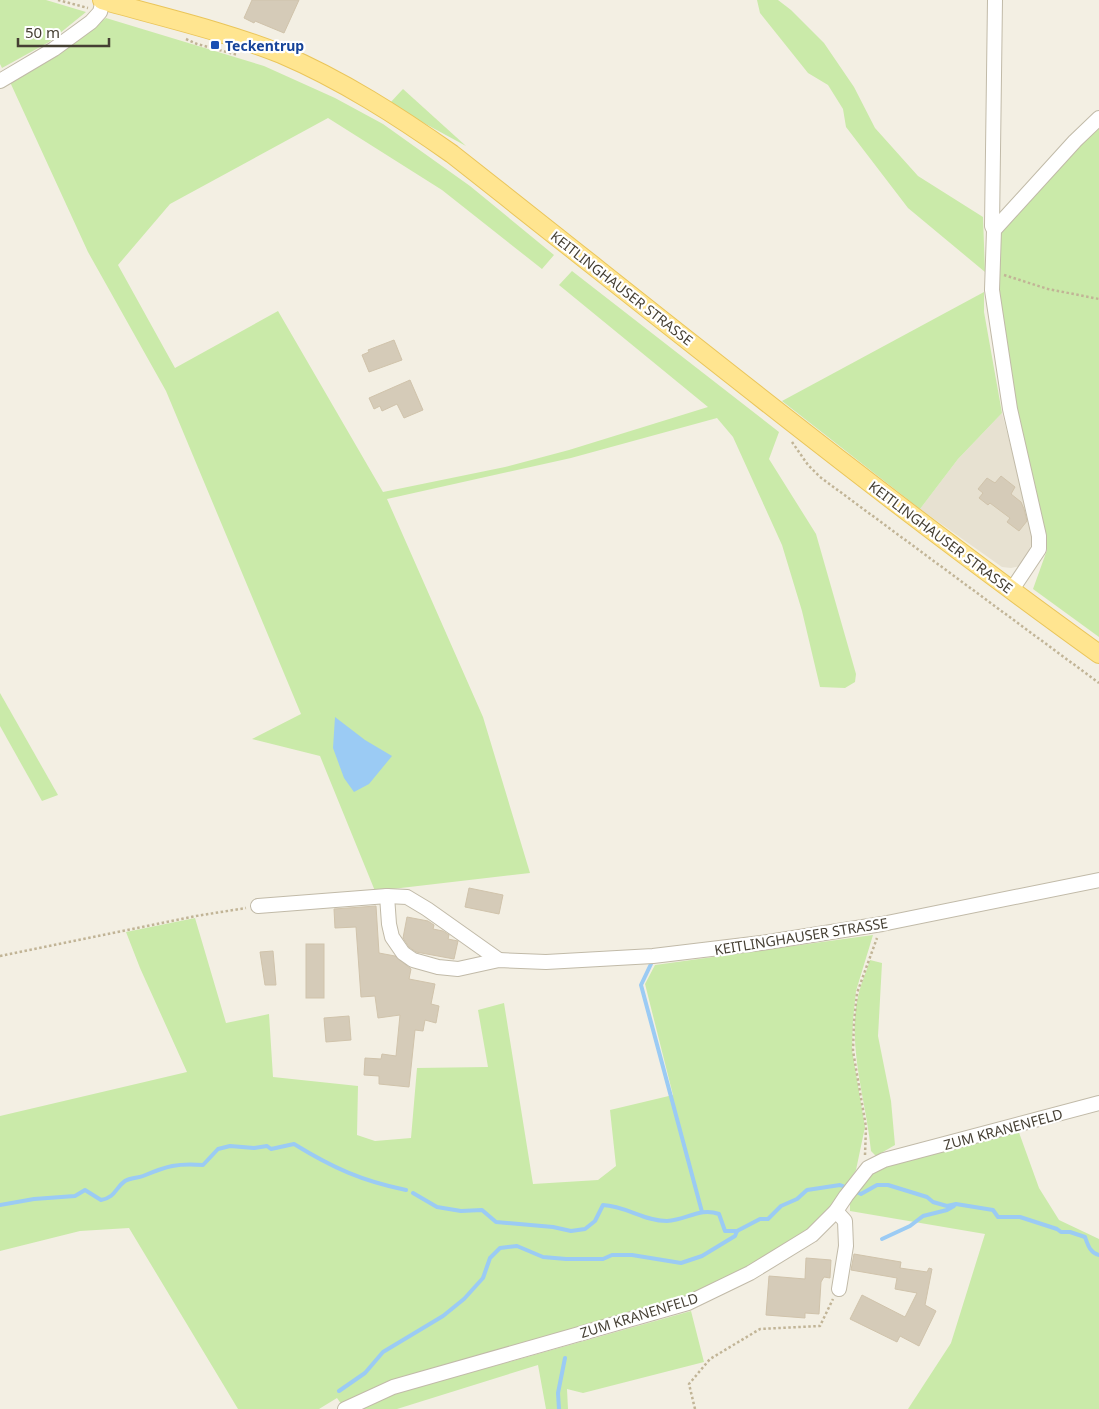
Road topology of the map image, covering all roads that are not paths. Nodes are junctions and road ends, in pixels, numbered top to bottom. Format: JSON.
{"nodes":[{"id":1,"x":995,"y":0,"type":"edge"},
{"id":2,"x":102,"y":4,"type":"edge"},
{"id":3,"x":138,"y":5,"type":"edge"},
{"id":4,"x":0,"y":81,"type":"edge"},
{"id":5,"x":1099,"y":118,"type":"edge"},
{"id":6,"x":994,"y":230,"type":"junction"},
{"id":7,"x":1011,"y":591,"type":"junction"},
{"id":8,"x":1099,"y":654,"type":"edge"},
{"id":9,"x":1099,"y":880,"type":"edge"},
{"id":10,"x":387,"y":896,"type":"junction"},
{"id":11,"x":258,"y":906,"type":"road end"},
{"id":12,"x":499,"y":960,"type":"junction"},
{"id":13,"x":1099,"y":1103,"type":"edge"},
{"id":14,"x":836,"y":1211,"type":"junction"},
{"id":15,"x":839,"y":1288,"type":"road end"},
{"id":16,"x":344,"y":1409,"type":"edge"}],
"edges":[{"from":1,"to":6,"type":"street"},
{"from":2,"to":3,"type":"main road","name":"KEITLINGHAUSER STRASSE"},
{"from":2,"to":4,"type":"street"},
{"from":3,"to":7,"type":"main road","name":"KEITLINGHAUSER STRASSE"},
{"from":5,"to":6,"type":"street"},
{"from":6,"to":7,"type":"street"},
{"from":7,"to":8,"type":"main road","name":"KEITLINGHAUSER STRASSE"},
{"from":9,"to":12,"type":"street","name":"KEITLINGHAUSER STRASSE"},
{"from":10,"to":11,"type":"street"},
{"from":10,"to":12,"type":"street"},
{"from":10,"to":12,"type":"street","name":"KEITLINGHAUSER STRASSE"},
{"from":13,"to":14,"type":"street","name":"ZUM KRANENFELD"},
{"from":14,"to":15,"type":"street"},
{"from":14,"to":16,"type":"street","name":"ZUM KRANENFELD"}]}
